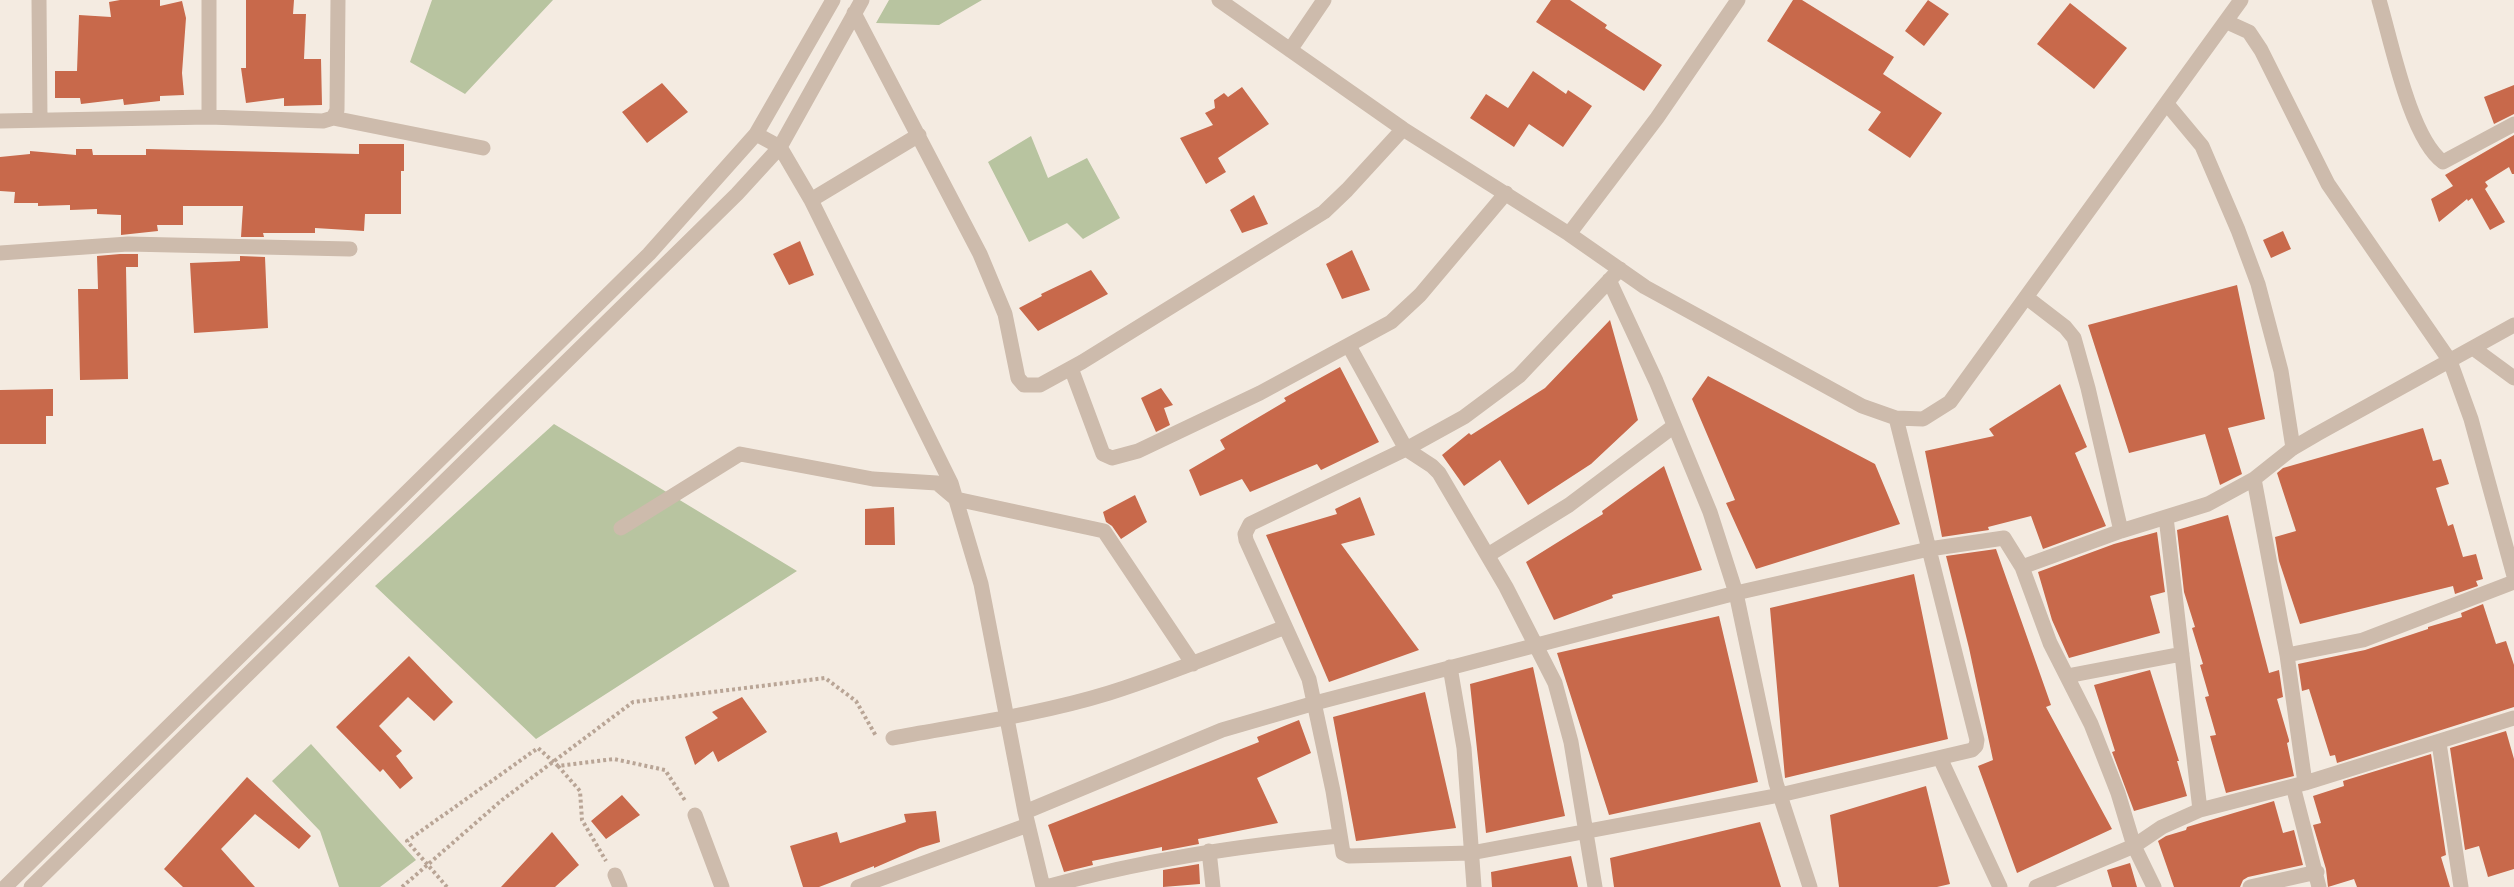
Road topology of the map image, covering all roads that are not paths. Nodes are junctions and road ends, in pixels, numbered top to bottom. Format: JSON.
{"nodes":[{"id":1,"x":39,"y":0,"type":"edge"},
{"id":2,"x":210,"y":0,"type":"edge"},
{"id":3,"x":338,"y":0,"type":"edge"},
{"id":4,"x":833,"y":0,"type":"edge"},
{"id":5,"x":1219,"y":0,"type":"edge"},
{"id":6,"x":1324,"y":0,"type":"edge"},
{"id":7,"x":1738,"y":0,"type":"edge"},
{"id":8,"x":2241,"y":0,"type":"edge"},
{"id":9,"x":2379,"y":0,"type":"edge"},
{"id":10,"x":858,"y":7,"type":"edge"},
{"id":11,"x":2227,"y":22,"type":"junction"},
{"id":12,"x":1290,"y":50,"type":"junction"},
{"id":13,"x":2167,"y":104,"type":"junction"},
{"id":14,"x":209,"y":117,"type":"junction"},
{"id":15,"x":333,"y":118,"type":"junction"},
{"id":16,"x":40,"y":119,"type":"junction"},
{"id":17,"x":0,"y":121,"type":"edge"},
{"id":18,"x":2514,"y":124,"type":"edge"},
{"id":19,"x":1403,"y":129,"type":"junction"},
{"id":20,"x":756,"y":134,"type":"junction"},
{"id":21,"x":919,"y":135,"type":"junction"},
{"id":22,"x":780,"y":147,"type":"junction"},
{"id":23,"x":483,"y":148,"type":"dead end"},
{"id":24,"x":1506,"y":193,"type":"junction"},
{"id":25,"x":811,"y":200,"type":"junction"},
{"id":26,"x":1569,"y":234,"type":"junction"},
{"id":27,"x":350,"y":249,"type":"dead end"},
{"id":28,"x":0,"y":253,"type":"edge"},
{"id":29,"x":1620,"y":269,"type":"junction"},
{"id":30,"x":1609,"y":280,"type":"junction"},
{"id":31,"x":2026,"y":297,"type":"junction"},
{"id":32,"x":2514,"y":325,"type":"edge"},
{"id":33,"x":1349,"y":346,"type":"junction"},
{"id":34,"x":2473,"y":348,"type":"junction"},
{"id":35,"x":2450,"y":361,"type":"junction"},
{"id":36,"x":1071,"y":368,"type":"junction"},
{"id":37,"x":2514,"y":378,"type":"edge"},
{"id":38,"x":1896,"y":418,"type":"junction"},
{"id":39,"x":1674,"y":426,"type":"junction"},
{"id":40,"x":2293,"y":448,"type":"junction"},
{"id":41,"x":1406,"y":449,"type":"junction"},
{"id":42,"x":2254,"y":479,"type":"junction"},
{"id":43,"x":956,"y":499,"type":"junction"},
{"id":44,"x":2166,"y":517,"type":"junction"},
{"id":45,"x":621,"y":528,"type":"dead end"},
{"id":46,"x":2121,"y":531,"type":"junction"},
{"id":47,"x":1929,"y":549,"type":"junction"},
{"id":48,"x":1488,"y":555,"type":"junction"},
{"id":49,"x":2022,"y":567,"type":"junction"},
{"id":50,"x":2514,"y":576,"type":"edge"},
{"id":51,"x":2514,"y":582,"type":"edge"},
{"id":52,"x":1736,"y":593,"type":"junction"},
{"id":53,"x":1285,"y":627,"type":"junction"},
{"id":54,"x":1535,"y":644,"type":"junction"},
{"id":55,"x":2182,"y":654,"type":"junction"},
{"id":56,"x":2287,"y":655,"type":"junction"},
{"id":57,"x":1193,"y":664,"type":"junction"},
{"id":58,"x":1450,"y":667,"type":"junction"},
{"id":59,"x":2067,"y":676,"type":"junction"},
{"id":60,"x":1315,"y":703,"type":"junction"},
{"id":61,"x":1007,"y":716,"type":"junction"},
{"id":62,"x":2514,"y":718,"type":"edge"},
{"id":63,"x":893,"y":738,"type":"road end"},
{"id":64,"x":2439,"y":743,"type":"junction"},
{"id":65,"x":1940,"y":758,"type":"junction"},
{"id":66,"x":2299,"y":784,"type":"junction"},
{"id":67,"x":1780,"y":795,"type":"junction"},
{"id":68,"x":2200,"y":810,"type":"junction"},
{"id":69,"x":695,"y":815,"type":"road end"},
{"id":70,"x":1026,"y":819,"type":"junction"},
{"id":71,"x":1585,"y":832,"type":"junction"},
{"id":72,"x":1339,"y":836,"type":"junction"},
{"id":73,"x":2134,"y":846,"type":"junction"},
{"id":74,"x":1209,"y":851,"type":"junction"},
{"id":75,"x":1471,"y":853,"type":"junction"},
{"id":76,"x":2318,"y":879,"type":"edge"},
{"id":77,"x":864,"y":886,"type":"edge"},
{"id":78,"x":5,"y":887,"type":"edge"},
{"id":79,"x":31,"y":887,"type":"edge"},
{"id":80,"x":722,"y":887,"type":"edge"},
{"id":81,"x":1044,"y":887,"type":"edge"},
{"id":82,"x":1213,"y":887,"type":"edge"},
{"id":83,"x":1474,"y":887,"type":"edge"},
{"id":84,"x":1595,"y":887,"type":"edge"},
{"id":85,"x":1810,"y":887,"type":"edge"},
{"id":86,"x":2000,"y":887,"type":"edge"},
{"id":87,"x":2037,"y":887,"type":"edge"},
{"id":88,"x":2154,"y":887,"type":"edge"},
{"id":89,"x":2250,"y":887,"type":"edge"},
{"id":90,"x":2461,"y":887,"type":"edge"}],
"edges":[{"from":1,"to":16,"type":"street"},
{"from":2,"to":14,"type":"street"},
{"from":3,"to":15,"type":"street"},
{"from":4,"to":20,"type":"street"},
{"from":5,"to":12,"type":"street"},
{"from":6,"to":12,"type":"street"},
{"from":7,"to":26,"type":"street"},
{"from":8,"to":11,"type":"street"},
{"from":9,"to":18,"type":"street"},
{"from":10,"to":21,"type":"street"},
{"from":10,"to":22,"type":"street"},
{"from":11,"to":13,"type":"street"},
{"from":11,"to":35,"type":"street"},
{"from":12,"to":19,"type":"street"},
{"from":13,"to":31,"type":"street"},
{"from":13,"to":40,"type":"street"},
{"from":14,"to":15,"type":"street"},
{"from":14,"to":16,"type":"street"},
{"from":15,"to":23,"type":"street"},
{"from":16,"to":17,"type":"street"},
{"from":19,"to":24,"type":"street"},
{"from":19,"to":36,"type":"street"},
{"from":20,"to":22,"type":"street"},
{"from":20,"to":78,"type":"street"},
{"from":21,"to":25,"type":"street"},
{"from":21,"to":36,"type":"street"},
{"from":22,"to":25,"type":"street"},
{"from":22,"to":79,"type":"street"},
{"from":24,"to":26,"type":"street"},
{"from":24,"to":33,"type":"street"},
{"from":25,"to":43,"type":"street"},
{"from":26,"to":29,"type":"street"},
{"from":27,"to":28,"type":"street"},
{"from":29,"to":30,"type":"street"},
{"from":29,"to":38,"type":"street"},
{"from":30,"to":39,"type":"street"},
{"from":30,"to":41,"type":"street"},
{"from":31,"to":38,"type":"street"},
{"from":31,"to":46,"type":"street"},
{"from":32,"to":34,"type":"street"},
{"from":33,"to":36,"type":"street"},
{"from":33,"to":41,"type":"street"},
{"from":34,"to":35,"type":"street"},
{"from":34,"to":37,"type":"street"},
{"from":35,"to":40,"type":"street"},
{"from":35,"to":50,"type":"street"},
{"from":38,"to":47,"type":"street"},
{"from":39,"to":48,"type":"street"},
{"from":39,"to":52,"type":"street"},
{"from":40,"to":42,"type":"street"},
{"from":41,"to":48,"type":"street"},
{"from":41,"to":53,"type":"street"},
{"from":42,"to":44,"type":"street"},
{"from":42,"to":56,"type":"street"},
{"from":43,"to":45,"type":"street"},
{"from":43,"to":57,"type":"street"},
{"from":43,"to":61,"type":"street"},
{"from":44,"to":46,"type":"street"},
{"from":44,"to":55,"type":"street"},
{"from":46,"to":49,"type":"street"},
{"from":47,"to":49,"type":"street"},
{"from":47,"to":52,"type":"street"},
{"from":47,"to":65,"type":"street"},
{"from":48,"to":54,"type":"street"},
{"from":49,"to":59,"type":"street"},
{"from":51,"to":56,"type":"street"},
{"from":52,"to":54,"type":"street"},
{"from":52,"to":67,"type":"street"},
{"from":53,"to":57,"type":"street"},
{"from":53,"to":60,"type":"street"},
{"from":54,"to":58,"type":"street"},
{"from":54,"to":71,"type":"street"},
{"from":55,"to":59,"type":"street"},
{"from":55,"to":68,"type":"street"},
{"from":56,"to":66,"type":"street"},
{"from":57,"to":61,"type":"street"},
{"from":58,"to":60,"type":"street"},
{"from":58,"to":75,"type":"street"},
{"from":59,"to":73,"type":"street"},
{"from":60,"to":70,"type":"street"},
{"from":60,"to":72,"type":"street"},
{"from":61,"to":63,"type":"street"},
{"from":61,"to":70,"type":"street"},
{"from":62,"to":64,"type":"street"},
{"from":64,"to":66,"type":"street"},
{"from":64,"to":90,"type":"street"},
{"from":65,"to":67,"type":"street"},
{"from":65,"to":86,"type":"street"},
{"from":66,"to":68,"type":"street"},
{"from":66,"to":76,"type":"street"},
{"from":67,"to":71,"type":"street"},
{"from":67,"to":85,"type":"street"},
{"from":68,"to":73,"type":"street"},
{"from":69,"to":80,"type":"street"},
{"from":70,"to":77,"type":"street"},
{"from":70,"to":81,"type":"street"},
{"from":71,"to":75,"type":"street"},
{"from":71,"to":84,"type":"street"},
{"from":72,"to":74,"type":"street"},
{"from":72,"to":75,"type":"street"},
{"from":73,"to":87,"type":"street"},
{"from":73,"to":88,"type":"street"},
{"from":74,"to":81,"type":"street"},
{"from":74,"to":82,"type":"street"},
{"from":75,"to":83,"type":"street"},
{"from":76,"to":89,"type":"street"}]}
